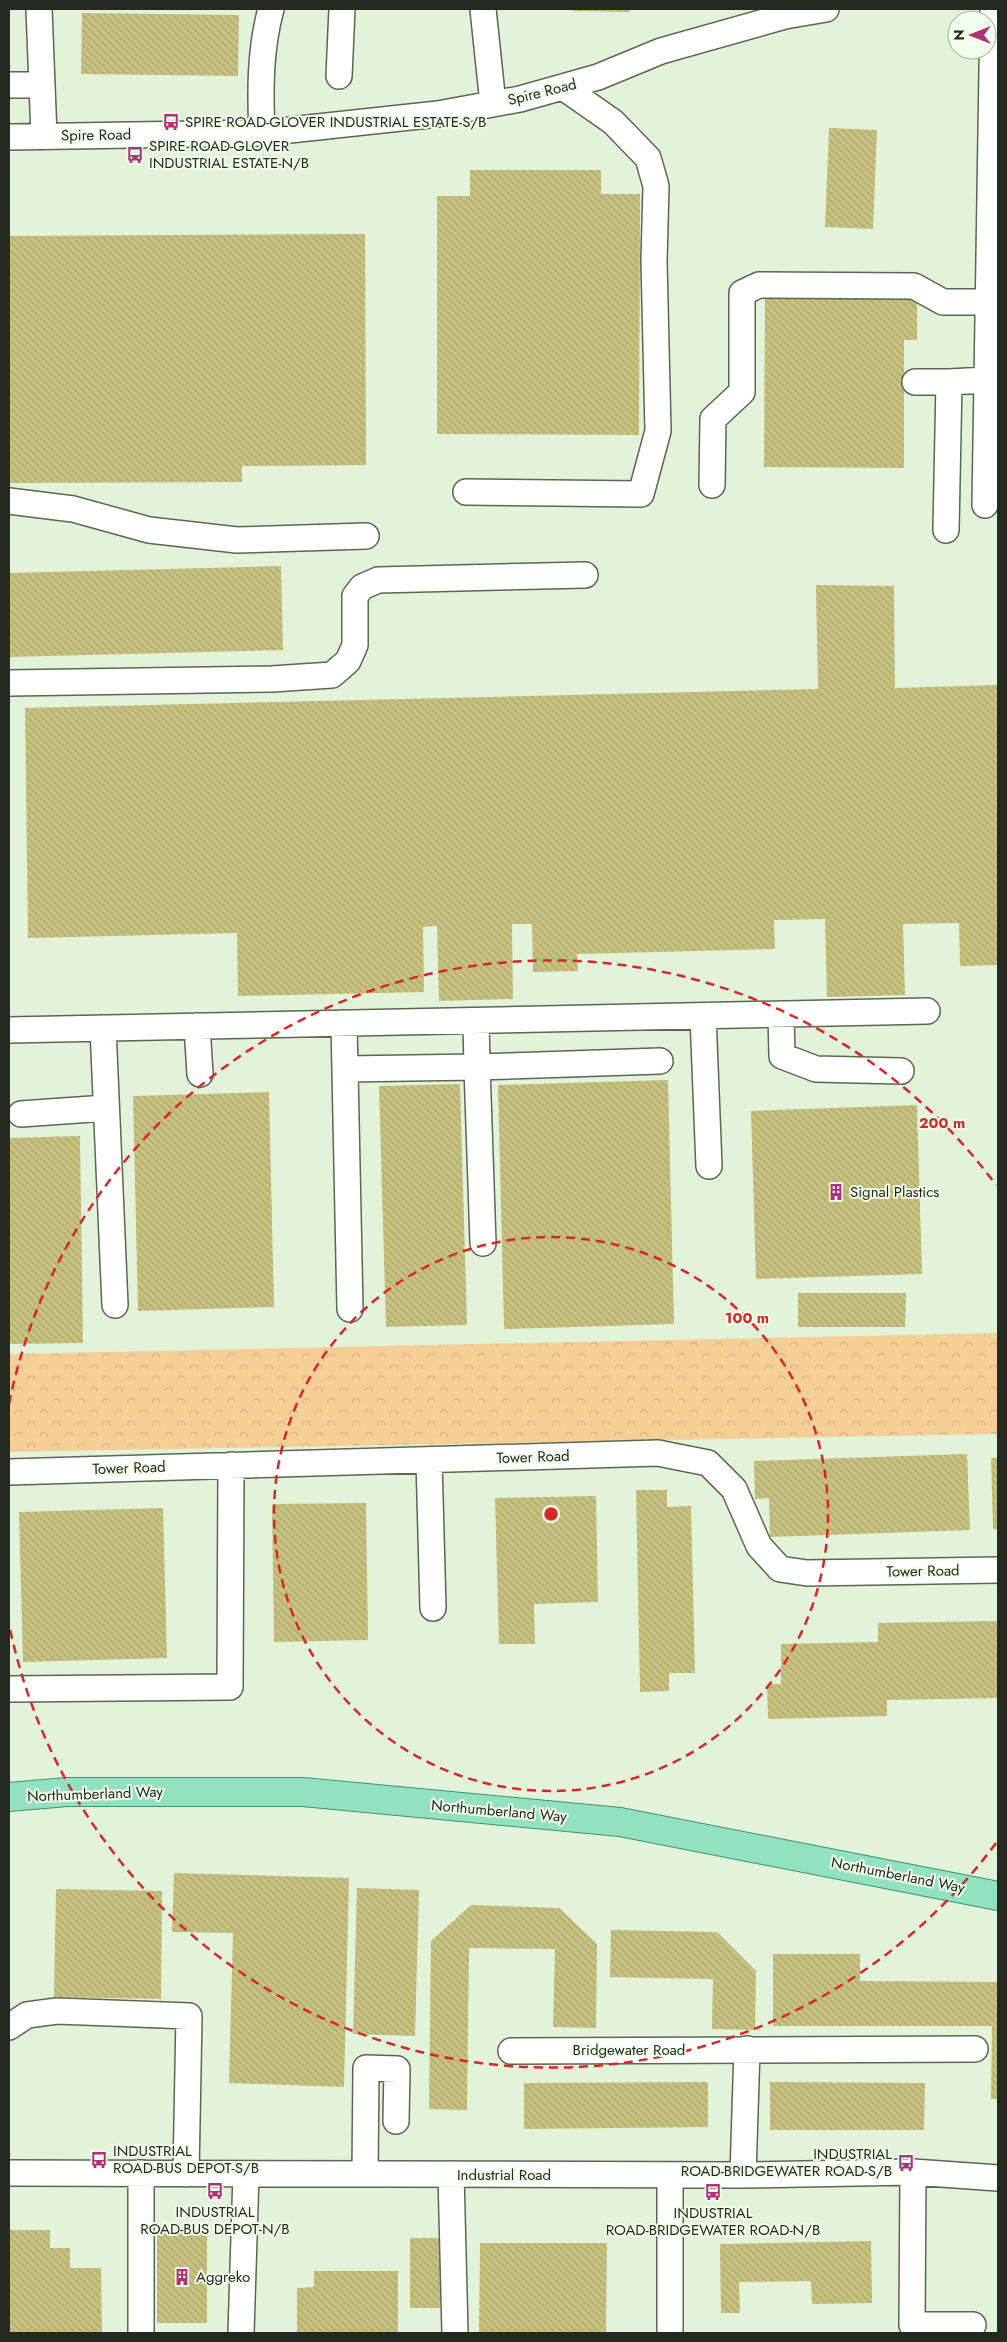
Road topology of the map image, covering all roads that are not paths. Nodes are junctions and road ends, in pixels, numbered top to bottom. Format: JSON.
{"nodes":[{"id":1,"x":38,"y":9,"type":"edge"},
{"id":2,"x":271,"y":9,"type":"edge"},
{"id":3,"x":342,"y":9,"type":"edge"},
{"id":4,"x":482,"y":9,"type":"edge"},
{"id":5,"x":826,"y":9,"type":"edge"},
{"id":6,"x":994,"y":9,"type":"edge"},
{"id":7,"x":784,"y":12,"type":"edge"},
{"id":8,"x":339,"y":76,"type":"dead end"},
{"id":9,"x":9,"y":85,"type":"edge"},
{"id":10,"x":42,"y":85,"type":"junction"},
{"id":11,"x":564,"y":87,"type":"junction"},
{"id":12,"x":493,"y":104,"type":"junction"},
{"id":13,"x":262,"y":132,"type":"junction"},
{"id":14,"x":44,"y":136,"type":"junction"},
{"id":15,"x":9,"y":137,"type":"edge"},
{"id":16,"x":988,"y":302,"type":"junction"},
{"id":17,"x":915,"y":382,"type":"dead end"},
{"id":18,"x":949,"y":382,"type":"junction"},
{"id":19,"x":990,"y":393,"type":"edge"},
{"id":20,"x":992,"y":460,"type":"edge"},
{"id":21,"x":712,"y":484,"type":"dead end"},
{"id":22,"x":466,"y":492,"type":"dead end"},
{"id":23,"x":9,"y":502,"type":"edge"},
{"id":24,"x":985,"y":505,"type":"dead end"},
{"id":25,"x":946,"y":530,"type":"dead end"},
{"id":26,"x":366,"y":536,"type":"dead end"},
{"id":27,"x":585,"y":575,"type":"dead end"},
{"id":28,"x":9,"y":683,"type":"edge"},
{"id":29,"x":927,"y":1010,"type":"dead end"},
{"id":30,"x":781,"y":1014,"type":"junction"},
{"id":31,"x":703,"y":1016,"type":"junction"},
{"id":32,"x":476,"y":1021,"type":"junction"},
{"id":33,"x":344,"y":1023,"type":"junction"},
{"id":34,"x":197,"y":1026,"type":"junction"},
{"id":35,"x":103,"y":1028,"type":"junction"},
{"id":36,"x":9,"y":1030,"type":"edge"},
{"id":37,"x":660,"y":1061,"type":"dead end"},
{"id":38,"x":477,"y":1067,"type":"junction"},
{"id":39,"x":345,"y":1069,"type":"junction"},
{"id":40,"x":902,"y":1071,"type":"dead end"},
{"id":41,"x":200,"y":1074,"type":"dead end"},
{"id":42,"x":106,"y":1108,"type":"junction"},
{"id":43,"x":21,"y":1114,"type":"dead end"},
{"id":44,"x":709,"y":1166,"type":"dead end"},
{"id":45,"x":482,"y":1243,"type":"dead end"},
{"id":46,"x":115,"y":1305,"type":"dead end"},
{"id":47,"x":350,"y":1309,"type":"dead end"},
{"id":48,"x":429,"y":1460,"type":"junction"},
{"id":49,"x":231,"y":1466,"type":"junction"},
{"id":50,"x":9,"y":1472,"type":"edge"},
{"id":51,"x":998,"y":1570,"type":"edge"},
{"id":52,"x":433,"y":1608,"type":"dead end"},
{"id":53,"x":9,"y":1689,"type":"edge"},
{"id":54,"x":9,"y":1797,"type":"edge"},
{"id":55,"x":993,"y":1893,"type":"edge"},
{"id":56,"x":9,"y":2028,"type":"edge"},
{"id":57,"x":747,"y":2049,"type":"junction"},
{"id":58,"x":975,"y":2049,"type":"dead end"},
{"id":59,"x":512,"y":2051,"type":"dead end"},
{"id":60,"x":396,"y":2120,"type":"dead end"},
{"id":61,"x":912,"y":2172,"type":"junction"},
{"id":62,"x":9,"y":2173,"type":"edge"},
{"id":63,"x":141,"y":2173,"type":"junction"},
{"id":64,"x":186,"y":2174,"type":"junction"},
{"id":65,"x":246,"y":2174,"type":"junction"},
{"id":66,"x":365,"y":2174,"type":"junction"},
{"id":67,"x":451,"y":2174,"type":"junction"},
{"id":68,"x":670,"y":2175,"type":"junction"},
{"id":69,"x":743,"y":2175,"type":"junction"},
{"id":70,"x":998,"y":2178,"type":"edge"},
{"id":71,"x":973,"y":2325,"type":"dead end"},
{"id":72,"x":141,"y":2333,"type":"edge"},
{"id":73,"x":242,"y":2333,"type":"edge"},
{"id":74,"x":455,"y":2333,"type":"edge"},
{"id":75,"x":670,"y":2333,"type":"edge"}],
"edges":[{"from":1,"to":10,"type":"street"},
{"from":2,"to":13,"type":"street"},
{"from":3,"to":8,"type":"street"},
{"from":4,"to":12,"type":"street"},
{"from":5,"to":7,"type":"street","name":"Spire Road"},
{"from":6,"to":16,"type":"street"},
{"from":7,"to":11,"type":"street","name":"Spire Road"},
{"from":9,"to":10,"type":"street"},
{"from":10,"to":14,"type":"street"},
{"from":11,"to":12,"type":"street","name":"Spire Road"},
{"from":11,"to":22,"type":"street"},
{"from":12,"to":13,"type":"street","name":"Spire Road"},
{"from":13,"to":14,"type":"street","name":"Spire Road"},
{"from":14,"to":15,"type":"street","name":"Spire Road"},
{"from":16,"to":19,"type":"street"},
{"from":16,"to":21,"type":"street"},
{"from":17,"to":18,"type":"street"},
{"from":18,"to":19,"type":"street"},
{"from":18,"to":25,"type":"street"},
{"from":19,"to":20,"type":"street"},
{"from":20,"to":24,"type":"street"},
{"from":23,"to":26,"type":"street"},
{"from":27,"to":28,"type":"street"},
{"from":29,"to":30,"type":"street"},
{"from":30,"to":31,"type":"street"},
{"from":30,"to":40,"type":"street"},
{"from":31,"to":32,"type":"street"},
{"from":31,"to":44,"type":"street"},
{"from":32,"to":33,"type":"street"},
{"from":32,"to":38,"type":"street"},
{"from":33,"to":34,"type":"street"},
{"from":33,"to":39,"type":"street"},
{"from":34,"to":35,"type":"street"},
{"from":34,"to":41,"type":"street"},
{"from":35,"to":36,"type":"street"},
{"from":35,"to":42,"type":"street"},
{"from":37,"to":38,"type":"street"},
{"from":38,"to":39,"type":"street"},
{"from":38,"to":45,"type":"street"},
{"from":39,"to":47,"type":"street"},
{"from":42,"to":43,"type":"street"},
{"from":42,"to":46,"type":"street"},
{"from":48,"to":49,"type":"street","name":"Tower Road"},
{"from":48,"to":51,"type":"street","name":"Tower Road"},
{"from":48,"to":52,"type":"street"},
{"from":49,"to":50,"type":"street","name":"Tower Road"},
{"from":49,"to":53,"type":"street"},
{"from":54,"to":55,"type":"main road","name":"Northumberland Way"},
{"from":56,"to":64,"type":"street"},
{"from":57,"to":58,"type":"street","name":"Bridgewater Road"},
{"from":57,"to":59,"type":"street","name":"Bridgewater Road"},
{"from":57,"to":69,"type":"street"},
{"from":60,"to":66,"type":"street"},
{"from":61,"to":69,"type":"street","name":"Industrial Road"},
{"from":61,"to":70,"type":"street","name":"Industrial Road"},
{"from":61,"to":71,"type":"street"},
{"from":62,"to":63,"type":"street","name":"Industrial Road"},
{"from":63,"to":64,"type":"street","name":"Industrial Road"},
{"from":63,"to":72,"type":"street"},
{"from":64,"to":65,"type":"street","name":"Industrial Road"},
{"from":65,"to":66,"type":"street","name":"Industrial Road"},
{"from":65,"to":73,"type":"street"},
{"from":66,"to":67,"type":"street","name":"Industrial Road"},
{"from":67,"to":68,"type":"street","name":"Industrial Road"},
{"from":67,"to":74,"type":"street"},
{"from":68,"to":69,"type":"street","name":"Industrial Road"},
{"from":68,"to":75,"type":"street"}]}
